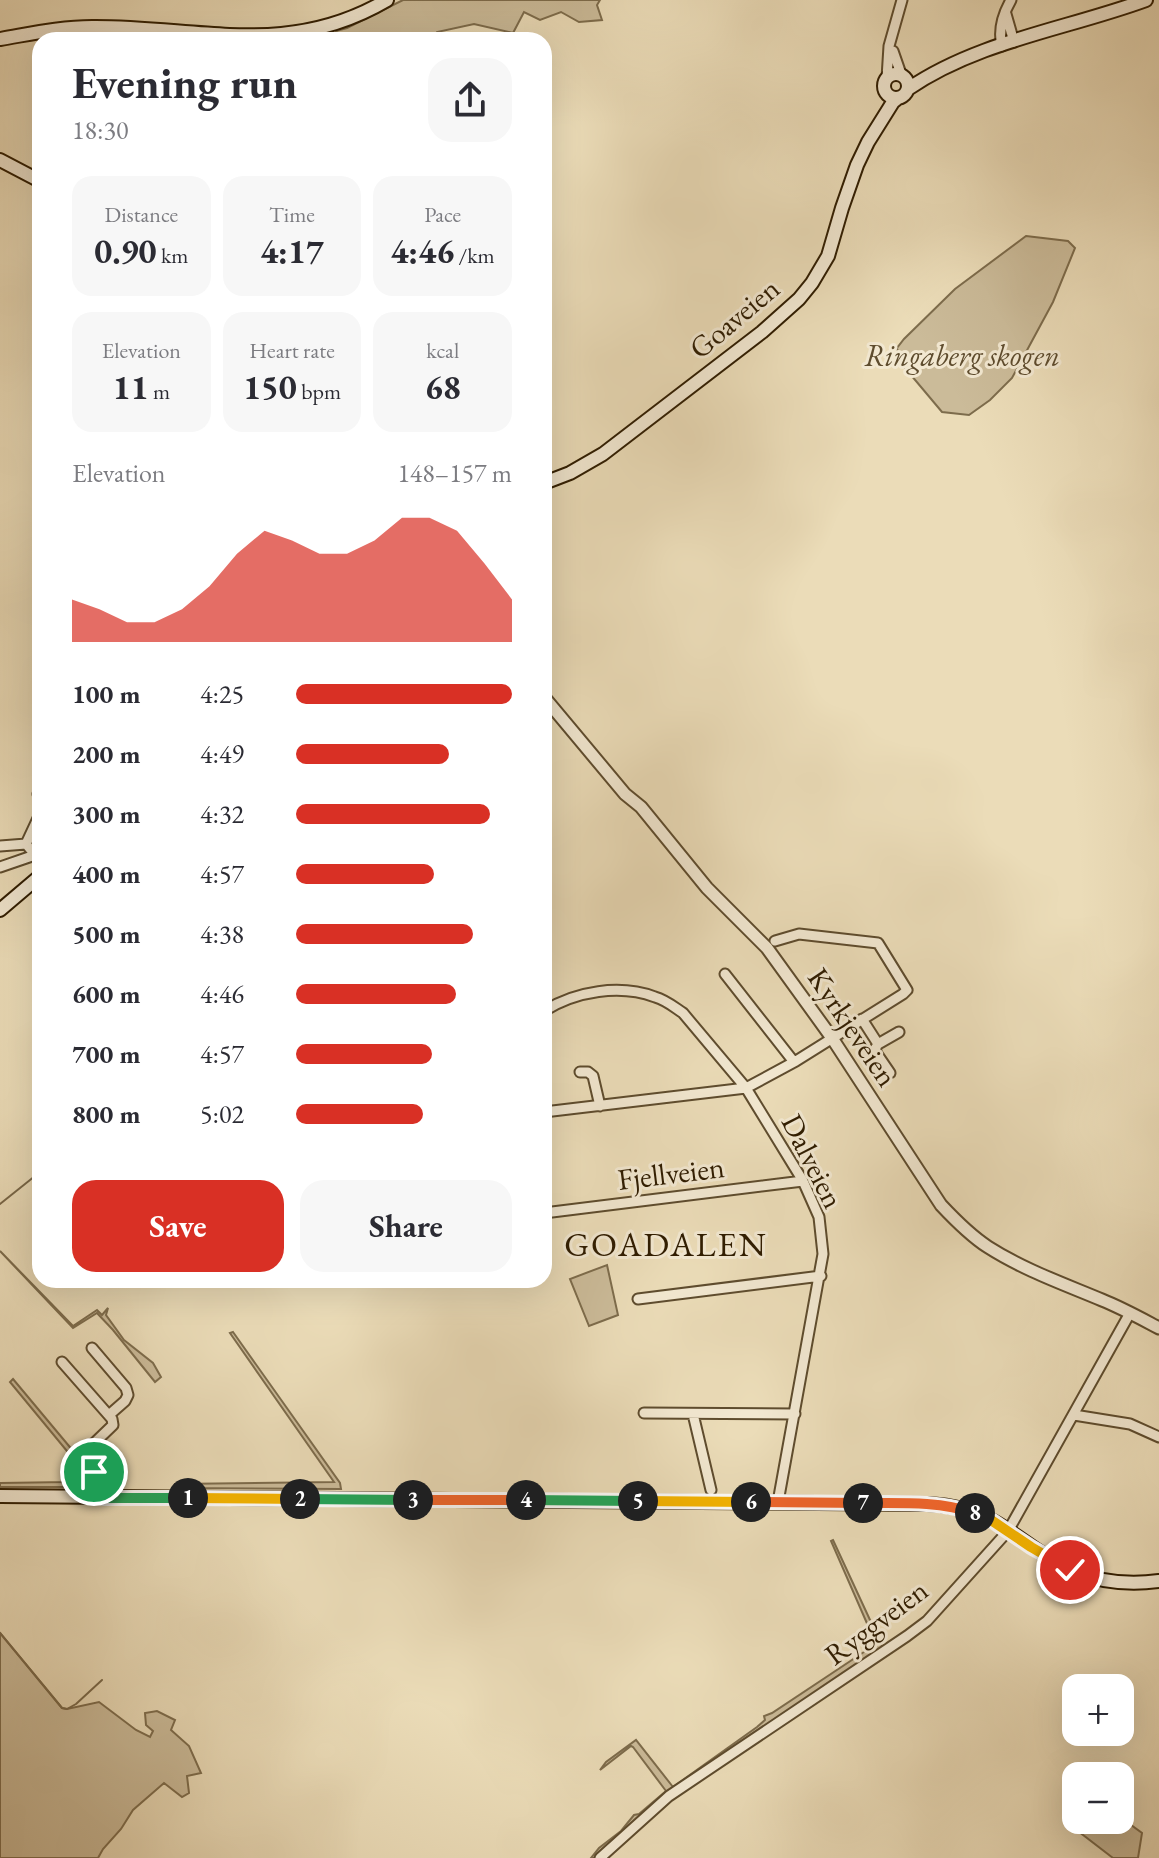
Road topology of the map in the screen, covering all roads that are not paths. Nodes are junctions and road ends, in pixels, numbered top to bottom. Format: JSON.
{"nodes":[{"id":1,"x":387,"y":0,"type":"edge"},
{"id":2,"x":902,"y":0,"type":"edge"},
{"id":3,"x":1011,"y":0,"type":"edge"},
{"id":4,"x":1146,"y":0,"type":"edge"},
{"id":5,"x":38,"y":32,"type":"edge"},
{"id":6,"x":196,"y":32,"type":"edge"},
{"id":7,"x":305,"y":32,"type":"edge"},
{"id":8,"x":32,"y":33,"type":"edge"},
{"id":9,"x":0,"y":39,"type":"edge"},
{"id":10,"x":891,"y":40,"type":"junction"},
{"id":11,"x":1008,"y":44,"type":"junction"},
{"id":12,"x":904,"y":80,"type":"junction"},
{"id":13,"x":886,"y":84,"type":"junction"},
{"id":14,"x":898,"y":98,"type":"junction"},
{"id":15,"x":877,"y":126,"type":"junction"},
{"id":16,"x":0,"y":160,"type":"edge"},
{"id":17,"x":32,"y":177,"type":"edge"},
{"id":18,"x":552,"y":480,"type":"edge"},
{"id":19,"x":552,"y":707,"type":"edge"},
{"id":20,"x":32,"y":831,"type":"edge"},
{"id":21,"x":26,"y":844,"type":"junction"},
{"id":22,"x":0,"y":846,"type":"edge"},
{"id":23,"x":32,"y":850,"type":"edge"},
{"id":24,"x":32,"y":859,"type":"edge"},
{"id":25,"x":0,"y":867,"type":"edge"},
{"id":26,"x":32,"y":883,"type":"edge"},
{"id":27,"x":0,"y":910,"type":"edge"},
{"id":28,"x":775,"y":941,"type":"dead end"},
{"id":29,"x":725,"y":974,"type":"dead end"},
{"id":30,"x":552,"y":1006,"type":"edge"},
{"id":31,"x":862,"y":1019,"type":"junction"},
{"id":32,"x":899,"y":1032,"type":"dead end"},
{"id":33,"x":832,"y":1038,"type":"junction"},
{"id":34,"x":878,"y":1044,"type":"junction"},
{"id":35,"x":794,"y":1062,"type":"junction"},
{"id":36,"x":580,"y":1072,"type":"dead end"},
{"id":37,"x":890,"y":1073,"type":"dead end"},
{"id":38,"x":746,"y":1088,"type":"junction"},
{"id":39,"x":600,"y":1106,"type":"junction"},
{"id":40,"x":552,"y":1111,"type":"edge"},
{"id":41,"x":803,"y":1181,"type":"junction"},
{"id":42,"x":552,"y":1212,"type":"edge"},
{"id":43,"x":821,"y":1276,"type":"junction"},
{"id":44,"x":638,"y":1299,"type":"dead end"},
{"id":45,"x":1130,"y":1313,"type":"junction"},
{"id":46,"x":1159,"y":1328,"type":"edge"},
{"id":47,"x":92,"y":1348,"type":"dead end"},
{"id":48,"x":62,"y":1362,"type":"dead end"},
{"id":49,"x":644,"y":1413,"type":"dead end"},
{"id":50,"x":693,"y":1414,"type":"junction"},
{"id":51,"x":795,"y":1414,"type":"junction"},
{"id":52,"x":109,"y":1415,"type":"junction"},
{"id":53,"x":1074,"y":1415,"type":"junction"},
{"id":54,"x":1159,"y":1437,"type":"edge"},
{"id":55,"x":711,"y":1490,"type":"dead end"},
{"id":56,"x":0,"y":1496,"type":"edge"},
{"id":57,"x":103,"y":1498,"type":"junction"},
{"id":58,"x":778,"y":1502,"type":"junction"},
{"id":59,"x":1008,"y":1531,"type":"junction"},
{"id":60,"x":1159,"y":1581,"type":"edge"},
{"id":61,"x":600,"y":1858,"type":"edge"}],
"edges":[{"from":1,"to":7,"type":"main road"},
{"from":2,"to":10,"type":"street"},
{"from":3,"to":11,"type":"street"},
{"from":4,"to":11,"type":"main road"},
{"from":5,"to":6,"type":"main road"},
{"from":8,"to":9,"type":"main road"},
{"from":10,"to":12,"type":"street"},
{"from":10,"to":13,"type":"street"},
{"from":11,"to":12,"type":"main road"},
{"from":12,"to":13,"type":"main road"},
{"from":12,"to":14,"type":"main road"},
{"from":13,"to":14,"type":"main road"},
{"from":13,"to":15,"type":"main road","name":"Goaveien"},
{"from":14,"to":15,"type":"main road","name":"Goaveien"},
{"from":15,"to":18,"type":"main road","name":"Goaveien"},
{"from":16,"to":17,"type":"main road"},
{"from":19,"to":33,"type":"street","name":"Kyrkjeveien"},
{"from":20,"to":21,"type":"street"},
{"from":21,"to":22,"type":"street"},
{"from":21,"to":23,"type":"street"},
{"from":24,"to":25,"type":"street"},
{"from":26,"to":27,"type":"main road"},
{"from":28,"to":31,"type":"street"},
{"from":29,"to":35,"type":"street"},
{"from":30,"to":38,"type":"street","name":"Dalveien"},
{"from":31,"to":33,"type":"street"},
{"from":31,"to":34,"type":"street"},
{"from":32,"to":34,"type":"street"},
{"from":33,"to":35,"type":"street"},
{"from":33,"to":45,"type":"street","name":"Kyrkjeveien"},
{"from":34,"to":37,"type":"street"},
{"from":35,"to":38,"type":"street"},
{"from":36,"to":39,"type":"street"},
{"from":38,"to":39,"type":"street"},
{"from":38,"to":41,"type":"street","name":"Dalveien"},
{"from":39,"to":40,"type":"street"},
{"from":41,"to":42,"type":"street","name":"Fjellveien"},
{"from":41,"to":43,"type":"street","name":"Dalveien"},
{"from":43,"to":44,"type":"street"},
{"from":43,"to":51,"type":"street","name":"Dalveien"},
{"from":45,"to":46,"type":"street","name":"Kyrkjeveien"},
{"from":45,"to":53,"type":"street","name":"Ryggveien"},
{"from":47,"to":52,"type":"street"},
{"from":48,"to":52,"type":"street"},
{"from":49,"to":50,"type":"street"},
{"from":50,"to":51,"type":"street"},
{"from":50,"to":55,"type":"street"},
{"from":51,"to":58,"type":"street","name":"Dalveien"},
{"from":52,"to":57,"type":"street"},
{"from":53,"to":54,"type":"street"},
{"from":53,"to":59,"type":"street","name":"Ryggveien"},
{"from":56,"to":57,"type":"main road"},
{"from":57,"to":58,"type":"main road"},
{"from":58,"to":59,"type":"main road"},
{"from":59,"to":60,"type":"main road"},
{"from":59,"to":61,"type":"street","name":"Ryggveien"}]}
